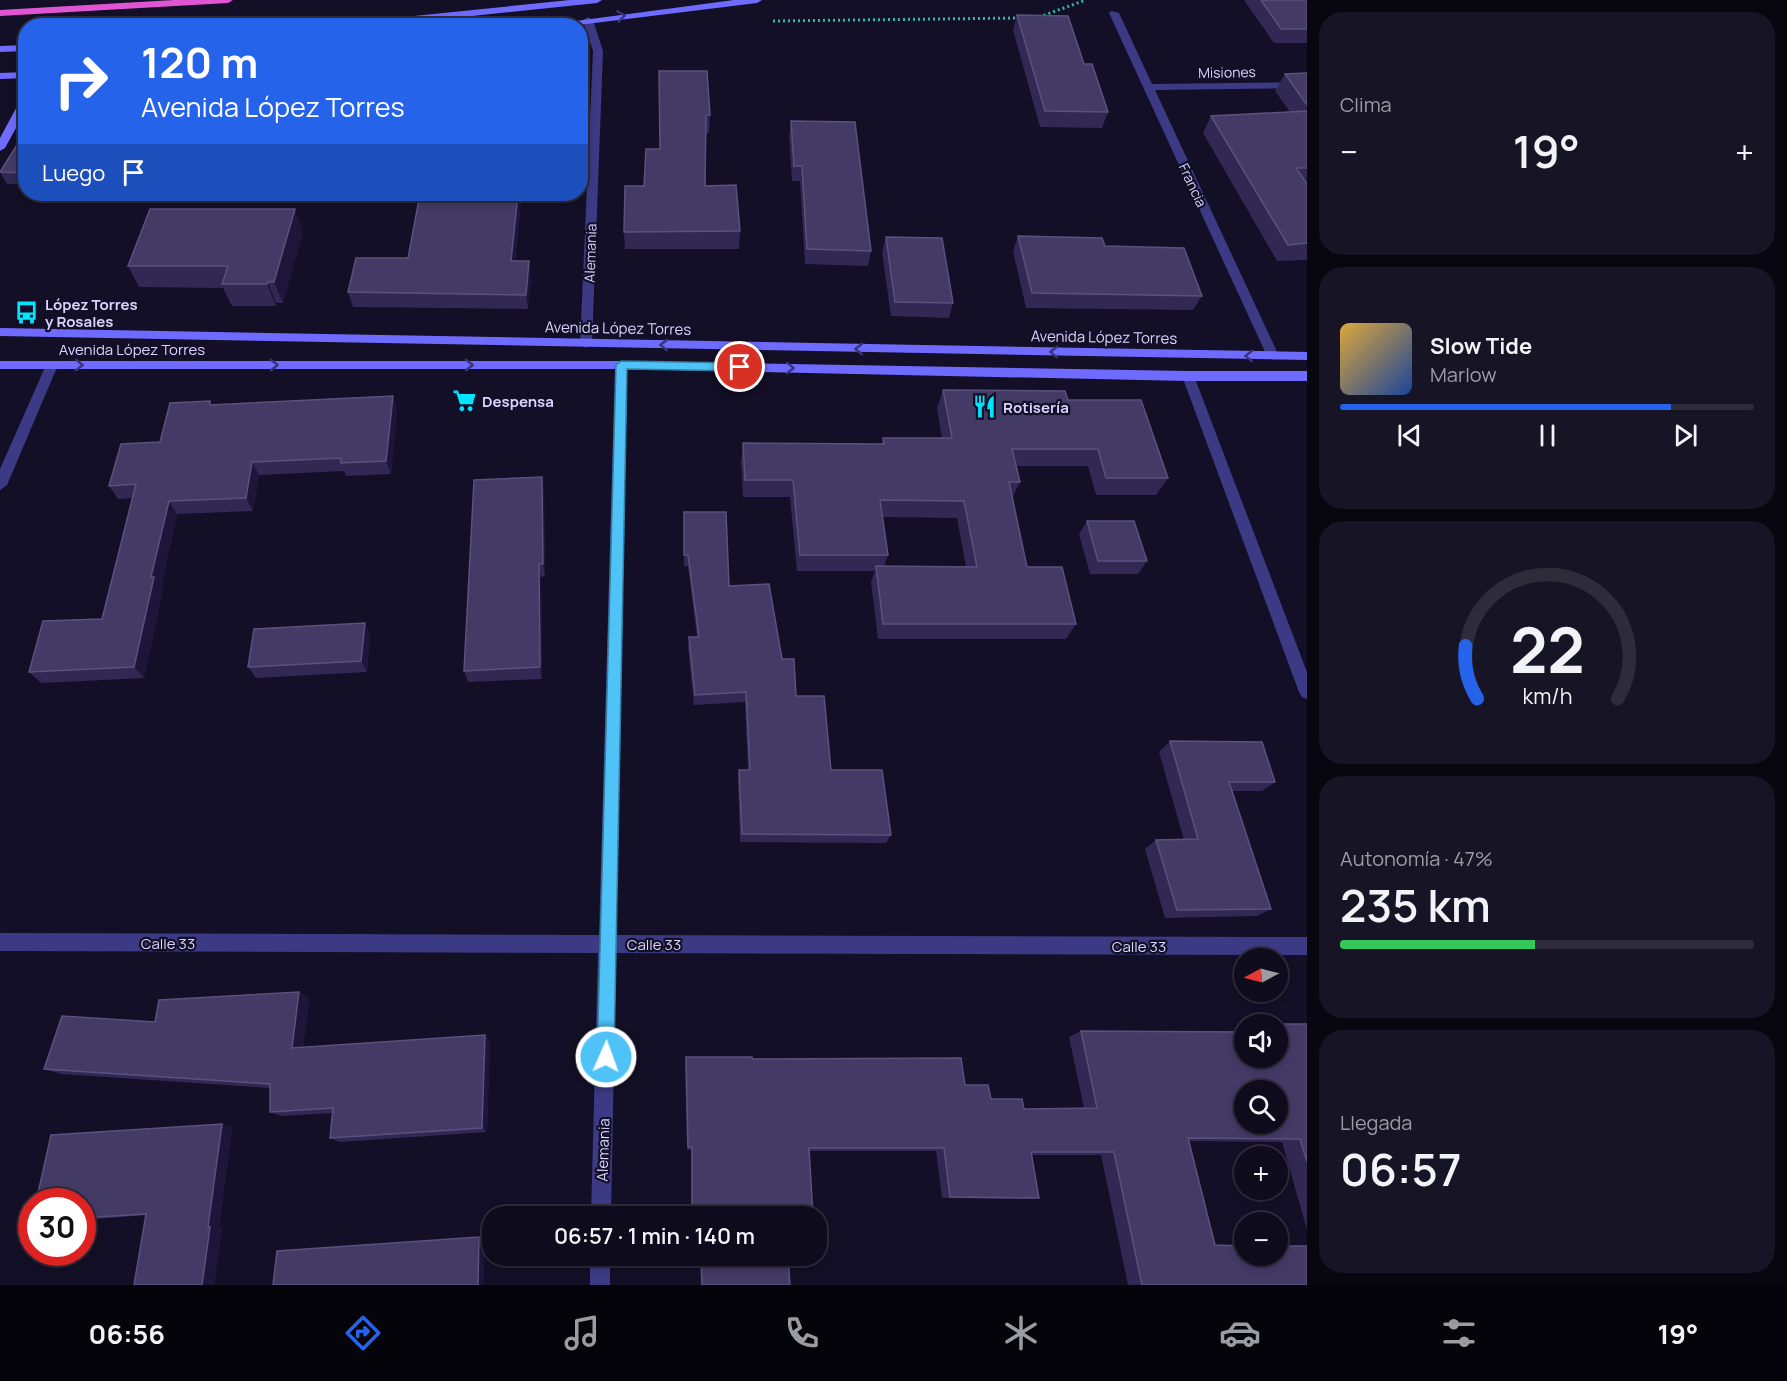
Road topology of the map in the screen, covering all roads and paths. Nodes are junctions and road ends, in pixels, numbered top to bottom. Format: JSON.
{"nodes":[{"id":1,"x":228,"y":0,"type":"edge"},
{"id":2,"x":597,"y":0,"type":"edge"},
{"id":3,"x":756,"y":0,"type":"edge"},
{"id":4,"x":1086,"y":0,"type":"edge"},
{"id":5,"x":0,"y":13,"type":"edge"},
{"id":6,"x":1114,"y":13,"type":"dead end"},
{"id":7,"x":423,"y":18,"type":"edge"},
{"id":8,"x":1023,"y":18,"type":"edge"},
{"id":9,"x":1035,"y":18,"type":"edge"},
{"id":10,"x":588,"y":20,"type":"joint"},
{"id":11,"x":772,"y":21,"type":"dead end"},
{"id":12,"x":18,"y":48,"type":"edge"},
{"id":13,"x":0,"y":49,"type":"edge"},
{"id":14,"x":18,"y":75,"type":"edge"},
{"id":15,"x":0,"y":76,"type":"edge"},
{"id":16,"x":1307,"y":85,"type":"edge"},
{"id":17,"x":1148,"y":87,"type":"junction"},
{"id":18,"x":18,"y":114,"type":"edge"},
{"id":19,"x":0,"y":148,"type":"edge"},
{"id":20,"x":0,"y":332,"type":"edge"},
{"id":21,"x":586,"y":344,"type":"junction"},
{"id":22,"x":1273,"y":356,"type":"junction"},
{"id":23,"x":1307,"y":356,"type":"edge"},
{"id":24,"x":0,"y":365,"type":"edge"},
{"id":25,"x":52,"y":365,"type":"junction"},
{"id":26,"x":621,"y":365,"type":"junction"},
{"id":27,"x":1188,"y":376,"type":"junction"},
{"id":28,"x":1307,"y":376,"type":"edge"},
{"id":29,"x":0,"y":485,"type":"edge"},
{"id":30,"x":1307,"y":692,"type":"edge"},
{"id":31,"x":0,"y":942,"type":"edge"},
{"id":32,"x":609,"y":944,"type":"junction"},
{"id":33,"x":1307,"y":946,"type":"edge"},
{"id":34,"x":602,"y":1206,"type":"edge"},
{"id":35,"x":600,"y":1266,"type":"edge"},
{"id":36,"x":600,"y":1285,"type":"edge"}],
"edges":[{"from":1,"to":5,"type":"highway"},
{"from":2,"to":7,"type":"main road"},
{"from":10,"to":3,"type":"main road","one_way":true},
{"from":4,"to":9,"type":"path"},
{"from":6,"to":17,"type":"street","name":"Francia"},
{"from":8,"to":11,"type":"path"},
{"from":10,"to":21,"type":"street","name":"Alemania"},
{"from":12,"to":13,"type":"main road"},
{"from":14,"to":15,"type":"main road"},
{"from":16,"to":17,"type":"street","name":"Misiones"},
{"from":17,"to":22,"type":"street","name":"Francia"},
{"from":18,"to":19,"type":"main road"},
{"from":20,"to":21,"type":"main road","name":"Avenida López Torres"},
{"from":22,"to":21,"type":"main road","name":"Avenida López Torres","one_way":true},
{"from":22,"to":23,"type":"main road","name":"Avenida López Torres"},
{"from":24,"to":25,"type":"main road","name":"Avenida López Torres"},
{"from":25,"to":26,"type":"main road","name":"Avenida López Torres","one_way":true},
{"from":25,"to":29,"type":"street"},
{"from":26,"to":27,"type":"main road","name":"Avenida López Torres","one_way":true},
{"from":26,"to":32,"type":"street","name":"Alemania"},
{"from":27,"to":28,"type":"main road","name":"Avenida López Torres"},
{"from":27,"to":30,"type":"street"},
{"from":31,"to":32,"type":"street","name":"Calle 33"},
{"from":32,"to":33,"type":"street","name":"Calle 33"},
{"from":32,"to":34,"type":"street","name":"Alemania"},
{"from":35,"to":36,"type":"street"}]}
